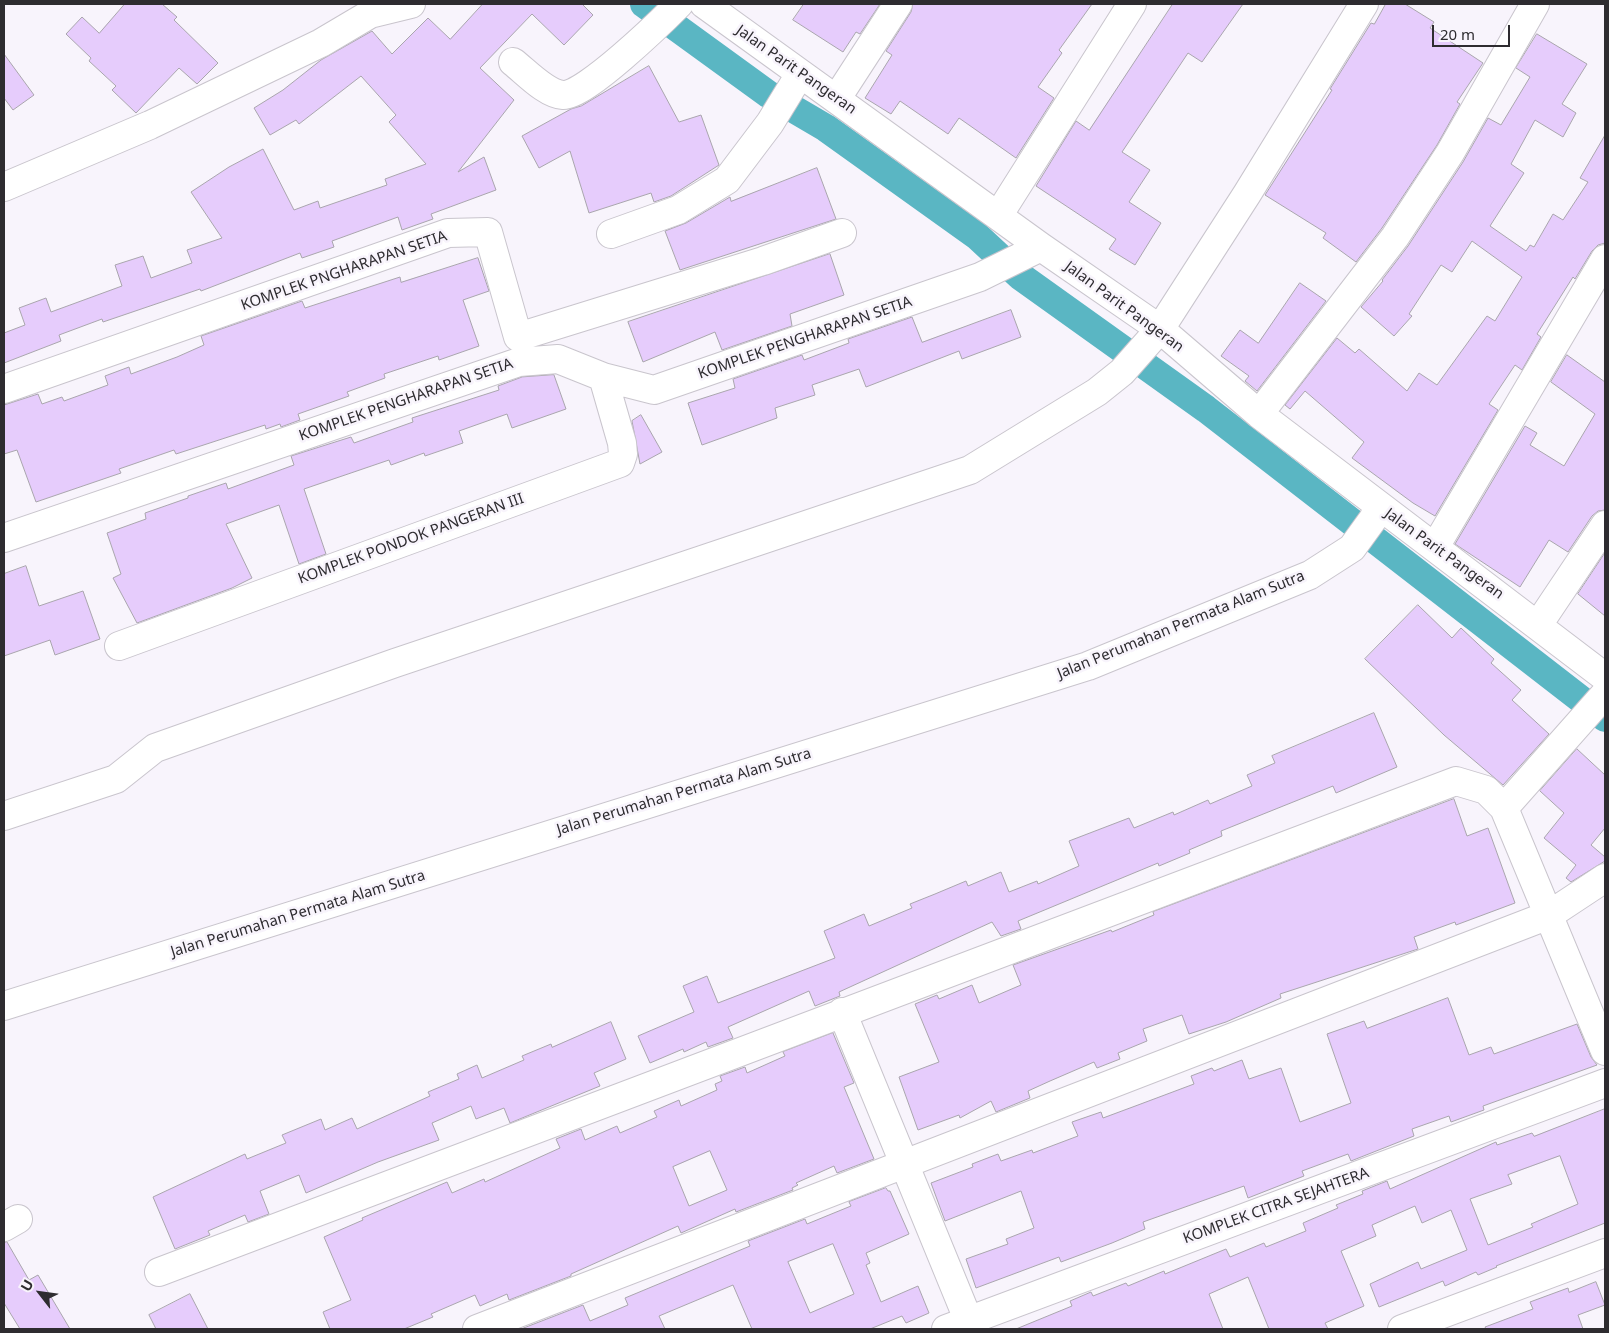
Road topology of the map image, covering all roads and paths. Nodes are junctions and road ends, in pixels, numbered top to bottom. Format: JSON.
{"nodes":[{"id":1,"x":411,"y":4,"type":"edge"},
{"id":2,"x":678,"y":4,"type":"edge"},
{"id":3,"x":706,"y":4,"type":"edge"},
{"id":4,"x":898,"y":4,"type":"edge"},
{"id":5,"x":1132,"y":4,"type":"edge"},
{"id":6,"x":1364,"y":4,"type":"edge"},
{"id":7,"x":1535,"y":4,"type":"edge"},
{"id":8,"x":513,"y":62,"type":"dead end"},
{"id":9,"x":796,"y":80,"type":"junction"},
{"id":10,"x":837,"y":98,"type":"junction"},
{"id":11,"x":4,"y":187,"type":"edge"},
{"id":12,"x":998,"y":216,"type":"junction"},
{"id":13,"x":842,"y":233,"type":"dead end"},
{"id":14,"x":611,"y":234,"type":"dead end"},
{"id":15,"x":1034,"y":251,"type":"junction"},
{"id":16,"x":1605,"y":259,"type":"edge"},
{"id":17,"x":1155,"y":335,"type":"junction"},
{"id":18,"x":603,"y":377,"type":"junction"},
{"id":19,"x":4,"y":389,"type":"edge"},
{"id":20,"x":1259,"y":414,"type":"junction"},
{"id":21,"x":1376,"y":513,"type":"junction"},
{"id":22,"x":1605,"y":525,"type":"edge"},
{"id":23,"x":4,"y":538,"type":"edge"},
{"id":24,"x":1435,"y":547,"type":"junction"},
{"id":25,"x":1538,"y":625,"type":"junction"},
{"id":26,"x":119,"y":646,"type":"dead end"},
{"id":27,"x":1604,"y":690,"type":"edge"},
{"id":28,"x":1504,"y":808,"type":"junction"},
{"id":29,"x":4,"y":816,"type":"edge"},
{"id":30,"x":1605,"y":878,"type":"edge"},
{"id":31,"x":1549,"y":916,"type":"junction"},
{"id":32,"x":4,"y":1006,"type":"edge"},
{"id":33,"x":842,"y":1012,"type":"junction"},
{"id":34,"x":1605,"y":1051,"type":"edge"},
{"id":35,"x":1605,"y":1083,"type":"edge"},
{"id":36,"x":905,"y":1164,"type":"junction"},
{"id":37,"x":1605,"y":1253,"type":"edge"},
{"id":38,"x":159,"y":1272,"type":"dead end"},
{"id":39,"x":962,"y":1326,"type":"edge"},
{"id":40,"x":477,"y":1329,"type":"edge"},
{"id":41,"x":1402,"y":1329,"type":"edge"}],
"edges":[{"from":1,"to":11,"type":"street"},
{"from":2,"to":8,"type":"street"},
{"from":3,"to":9,"type":"street","name":"Jalan Parit Pangeran"},
{"from":4,"to":10,"type":"street"},
{"from":5,"to":12,"type":"street"},
{"from":6,"to":17,"type":"street"},
{"from":7,"to":20,"type":"street"},
{"from":9,"to":10,"type":"street","name":"Jalan Parit Pangeran"},
{"from":9,"to":14,"type":"street"},
{"from":10,"to":12,"type":"street","name":"Jalan Parit Pangeran"},
{"from":12,"to":15,"type":"street","name":"Jalan Parit Pangeran"},
{"from":13,"to":19,"type":"street","name":"KOMPLEK PNGHARAPAN SETIA"},
{"from":15,"to":17,"type":"street","name":"Jalan Parit Pangeran"},
{"from":15,"to":18,"type":"street","name":"KOMPLEK PENGHARAPAN SETIA"},
{"from":16,"to":24,"type":"street"},
{"from":17,"to":20,"type":"street","name":"Jalan Parit Pangeran"},
{"from":17,"to":29,"type":"street"},
{"from":18,"to":23,"type":"street","name":"KOMPLEK PENGHARAPAN SETIA"},
{"from":18,"to":26,"type":"street","name":"KOMPLEK PONDOK PANGERAN III"},
{"from":20,"to":21,"type":"street","name":"Jalan Parit Pangeran"},
{"from":21,"to":24,"type":"street","name":"Jalan Parit Pangeran"},
{"from":21,"to":32,"type":"street","name":"Jalan Perumahan Permata Alam Sutra"},
{"from":22,"to":25,"type":"street"},
{"from":24,"to":25,"type":"street","name":"Jalan Parit Pangeran"},
{"from":25,"to":27,"type":"street","name":"Jalan Parit Pangeran"},
{"from":27,"to":28,"type":"street"},
{"from":28,"to":31,"type":"street"},
{"from":28,"to":33,"type":"street"},
{"from":30,"to":31,"type":"street"},
{"from":31,"to":34,"type":"street"},
{"from":31,"to":36,"type":"street"},
{"from":33,"to":36,"type":"street"},
{"from":33,"to":38,"type":"street"},
{"from":35,"to":39,"type":"street","name":"KOMPLEK CITRA SEJAHTERA"},
{"from":36,"to":39,"type":"street"},
{"from":36,"to":40,"type":"street"},
{"from":37,"to":41,"type":"street"}]}
